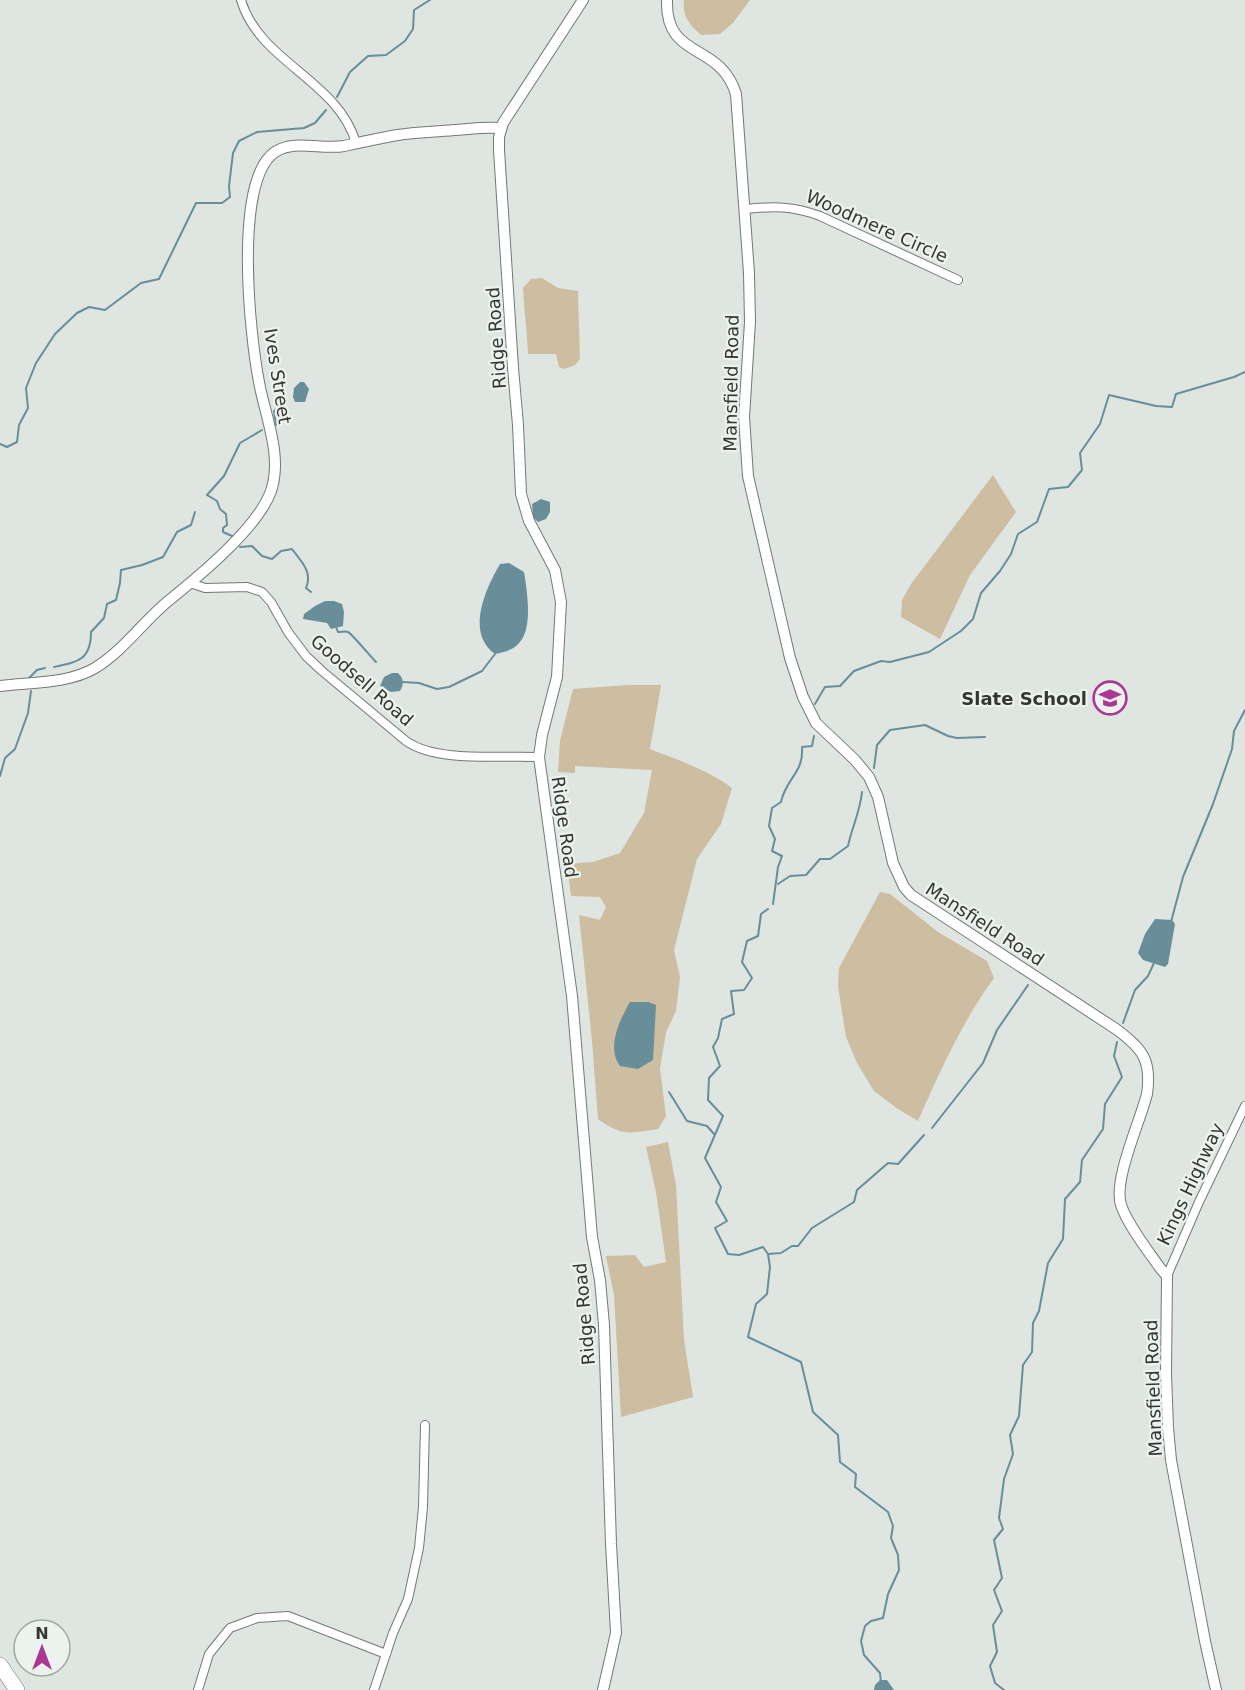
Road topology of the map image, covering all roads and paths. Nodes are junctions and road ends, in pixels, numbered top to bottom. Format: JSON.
{"nodes":[{"id":1,"x":241,"y":0,"type":"edge"},
{"id":2,"x":583,"y":0,"type":"edge"},
{"id":3,"x":667,"y":0,"type":"edge"},
{"id":4,"x":501,"y":128,"type":"junction"},
{"id":5,"x":356,"y":143,"type":"junction"},
{"id":6,"x":746,"y":209,"type":"junction"},
{"id":7,"x":957,"y":280,"type":"dead end"},
{"id":8,"x":190,"y":583,"type":"junction"},
{"id":9,"x":0,"y":686,"type":"edge"},
{"id":10,"x":539,"y":757,"type":"junction"},
{"id":11,"x":1245,"y":1106,"type":"edge"},
{"id":12,"x":1167,"y":1276,"type":"junction"},
{"id":13,"x":424,"y":1425,"type":"dead end"},
{"id":14,"x":386,"y":1654,"type":"junction"},
{"id":15,"x":0,"y":1665,"type":"edge"},
{"id":16,"x":17,"y":1690,"type":"edge"},
{"id":17,"x":198,"y":1690,"type":"edge"},
{"id":18,"x":374,"y":1690,"type":"edge"},
{"id":19,"x":603,"y":1690,"type":"edge"},
{"id":20,"x":1216,"y":1690,"type":"edge"}],
"edges":[{"from":1,"to":5,"type":"street"},
{"from":2,"to":4,"type":"street"},
{"from":3,"to":6,"type":"street","name":"Mansfield Road"},
{"from":4,"to":5,"type":"street","name":"Ives Street"},
{"from":4,"to":10,"type":"street","name":"Ridge Road"},
{"from":5,"to":8,"type":"street","name":"Ives Street"},
{"from":6,"to":7,"type":"street","name":"Woodmere Circle"},
{"from":6,"to":12,"type":"street","name":"Mansfield Road"},
{"from":8,"to":9,"type":"street","name":"Ives Street"},
{"from":8,"to":10,"type":"street","name":"Goodsell Road"},
{"from":10,"to":19,"type":"street","name":"Ridge Road"},
{"from":11,"to":12,"type":"street","name":"Kings Highway"},
{"from":12,"to":20,"type":"street","name":"Mansfield Road"},
{"from":13,"to":14,"type":"street"},
{"from":14,"to":17,"type":"street"},
{"from":14,"to":18,"type":"street"},
{"from":15,"to":16,"type":"highway"}]}
